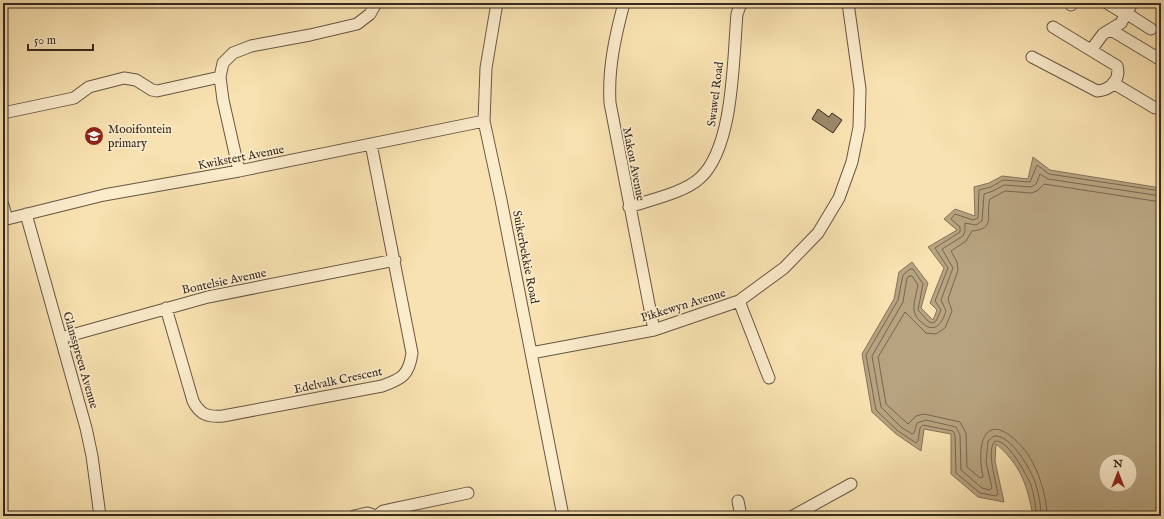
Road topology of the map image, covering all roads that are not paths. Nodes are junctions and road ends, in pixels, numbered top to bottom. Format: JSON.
{"nodes":[{"id":1,"x":376,"y":3,"type":"edge"},
{"id":2,"x":497,"y":3,"type":"edge"},
{"id":3,"x":624,"y":3,"type":"edge"},
{"id":4,"x":741,"y":3,"type":"edge"},
{"id":5,"x":848,"y":3,"type":"edge"},
{"id":6,"x":1108,"y":3,"type":"edge"},
{"id":7,"x":1132,"y":3,"type":"edge"},
{"id":8,"x":1123,"y":12,"type":"junction"},
{"id":9,"x":1053,"y":27,"type":"dead end"},
{"id":10,"x":1152,"y":29,"type":"dead end"},
{"id":11,"x":1110,"y":30,"type":"junction"},
{"id":12,"x":1091,"y":50,"type":"junction"},
{"id":13,"x":1032,"y":57,"type":"dead end"},
{"id":14,"x":1161,"y":60,"type":"edge"},
{"id":15,"x":220,"y":77,"type":"junction"},
{"id":16,"x":1113,"y":83,"type":"junction"},
{"id":17,"x":1155,"y":108,"type":"dead end"},
{"id":18,"x":3,"y":113,"type":"edge"},
{"id":19,"x":484,"y":121,"type":"junction"},
{"id":20,"x":371,"y":144,"type":"junction"},
{"id":21,"x":238,"y":171,"type":"junction"},
{"id":22,"x":3,"y":205,"type":"edge"},
{"id":23,"x":629,"y":207,"type":"junction"},
{"id":24,"x":26,"y":214,"type":"junction"},
{"id":25,"x":5,"y":219,"type":"edge"},
{"id":26,"x":394,"y":260,"type":"junction"},
{"id":27,"x":739,"y":302,"type":"junction"},
{"id":28,"x":166,"y":308,"type":"junction"},
{"id":29,"x":654,"y":330,"type":"junction"},
{"id":30,"x":61,"y":338,"type":"junction"},
{"id":31,"x":531,"y":353,"type":"junction"},
{"id":32,"x":769,"y":378,"type":"dead end"},
{"id":33,"x":851,"y":484,"type":"dead end"},
{"id":34,"x":468,"y":493,"type":"dead end"},
{"id":35,"x":738,"y":501,"type":"dead end"},
{"id":36,"x":100,"y":516,"type":"edge"},
{"id":37,"x":354,"y":516,"type":"edge"},
{"id":38,"x":376,"y":516,"type":"edge"},
{"id":39,"x":562,"y":516,"type":"edge"},
{"id":40,"x":741,"y":516,"type":"edge"},
{"id":41,"x":793,"y":516,"type":"edge"}],
"edges":[{"from":1,"to":15,"type":"street"},
{"from":2,"to":19,"type":"street","name":"Suikerbekkie Road"},
{"from":3,"to":23,"type":"street","name":"Makou Avenue"},
{"from":4,"to":23,"type":"street","name":"Swawel Road"},
{"from":5,"to":27,"type":"street","name":"Pikkewyn Avenue"},
{"from":6,"to":8,"type":"street"},
{"from":7,"to":8,"type":"street"},
{"from":8,"to":10,"type":"street"},
{"from":8,"to":11,"type":"street"},
{"from":9,"to":12,"type":"street"},
{"from":11,"to":12,"type":"street"},
{"from":11,"to":14,"type":"street"},
{"from":12,"to":16,"type":"street"},
{"from":13,"to":16,"type":"street"},
{"from":15,"to":18,"type":"street"},
{"from":15,"to":21,"type":"street"},
{"from":16,"to":17,"type":"street"},
{"from":19,"to":20,"type":"street","name":"Kwikstert Avenue"},
{"from":19,"to":31,"type":"street","name":"Suikerbekkie Road"},
{"from":20,"to":21,"type":"street","name":"Kwikstert Avenue"},
{"from":20,"to":26,"type":"street","name":"Edelvalk Crescent"},
{"from":21,"to":24,"type":"street","name":"Kwikstert Avenue"},
{"from":22,"to":25,"type":"street"},
{"from":23,"to":29,"type":"street","name":"Makou Avenue"},
{"from":24,"to":25,"type":"street","name":"Kwikstert Avenue"},
{"from":24,"to":30,"type":"street","name":"Glansspreeu Avenue"},
{"from":26,"to":28,"type":"street","name":"Bontelsie Avenue"},
{"from":26,"to":28,"type":"street","name":"Edelvalk Crescent"},
{"from":27,"to":29,"type":"street","name":"Pikkewyn Avenue"},
{"from":27,"to":32,"type":"street"},
{"from":28,"to":30,"type":"street","name":"Bontelsie Avenue"},
{"from":29,"to":31,"type":"street","name":"Pikkewyn Avenue"},
{"from":30,"to":36,"type":"street","name":"Glansspreeu Avenue"},
{"from":31,"to":39,"type":"street","name":"Suikerbekkie Road"},
{"from":33,"to":41,"type":"street"},
{"from":34,"to":38,"type":"street"},
{"from":35,"to":40,"type":"street"},
{"from":37,"to":38,"type":"street"}]}
